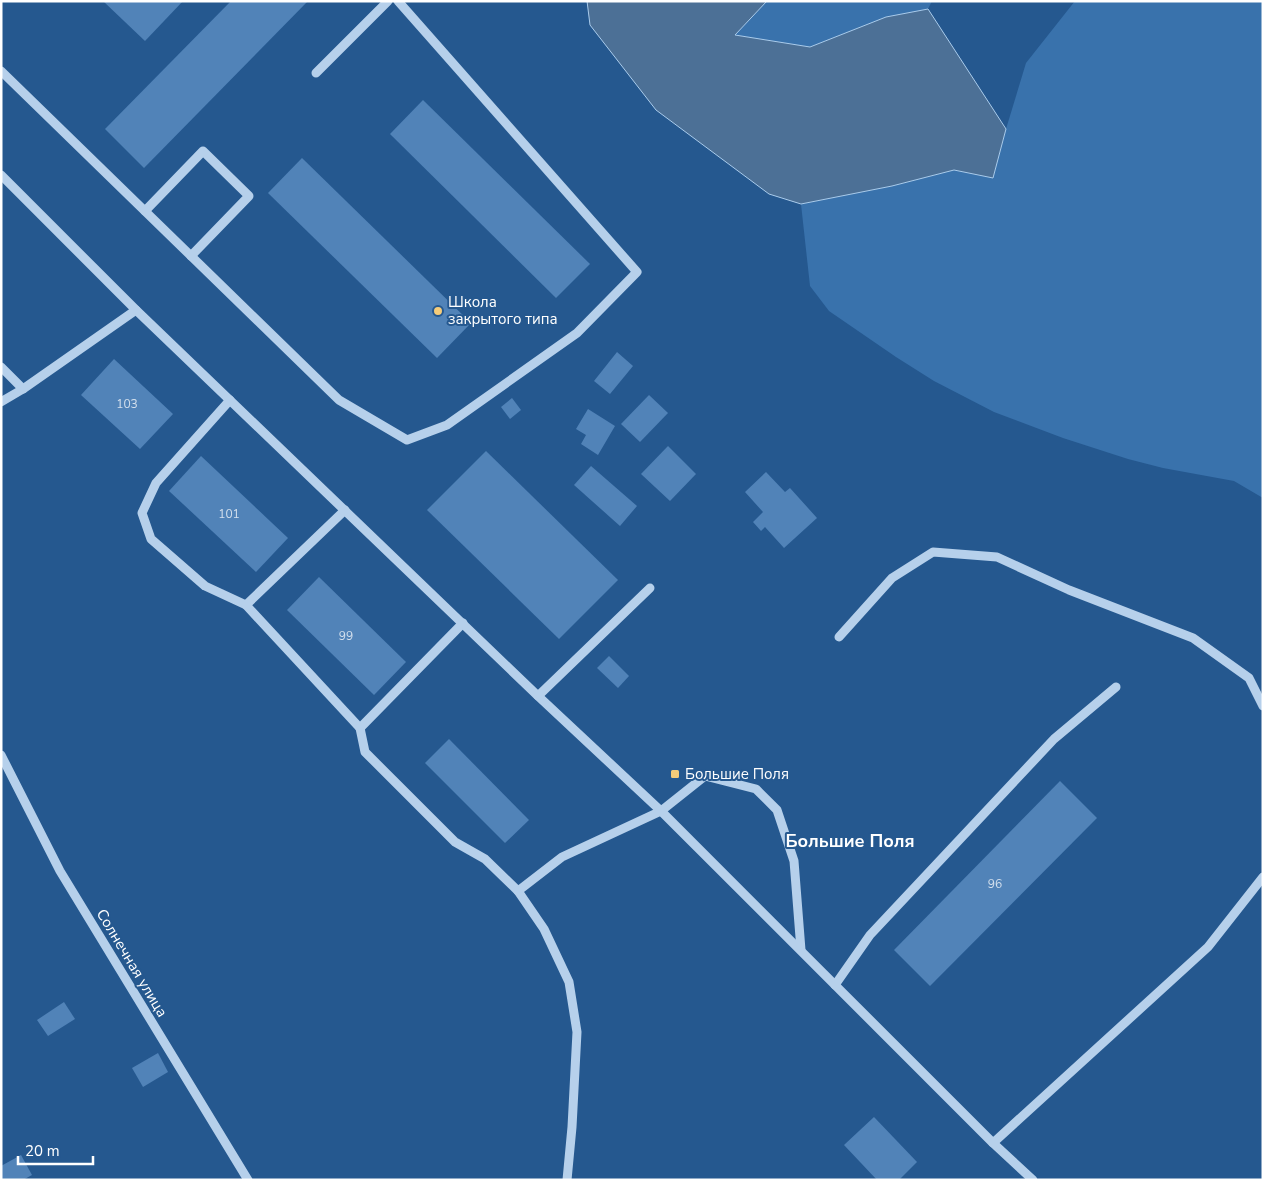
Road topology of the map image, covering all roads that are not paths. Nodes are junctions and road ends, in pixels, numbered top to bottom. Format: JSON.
{"nodes":[{"id":1,"x":388,"y":1,"type":"edge"},
{"id":2,"x":398,"y":1,"type":"edge"},
{"id":3,"x":1,"y":71,"type":"edge"},
{"id":4,"x":316,"y":72,"type":"dead end"},
{"id":5,"x":1,"y":175,"type":"edge"},
{"id":6,"x":145,"y":211,"type":"junction"},
{"id":7,"x":191,"y":256,"type":"junction"},
{"id":8,"x":136,"y":310,"type":"junction"},
{"id":9,"x":1,"y":366,"type":"edge"},
{"id":10,"x":23,"y":389,"type":"junction"},
{"id":11,"x":230,"y":400,"type":"junction"},
{"id":12,"x":1,"y":402,"type":"edge"},
{"id":13,"x":344,"y":510,"type":"junction"},
{"id":14,"x":650,"y":588,"type":"dead end"},
{"id":15,"x":246,"y":605,"type":"junction"},
{"id":16,"x":463,"y":623,"type":"junction"},
{"id":17,"x":839,"y":637,"type":"dead end"},
{"id":18,"x":1116,"y":687,"type":"dead end"},
{"id":19,"x":538,"y":696,"type":"junction"},
{"id":20,"x":1263,"y":706,"type":"edge"},
{"id":21,"x":360,"y":728,"type":"junction"},
{"id":22,"x":1,"y":755,"type":"edge"},
{"id":23,"x":661,"y":811,"type":"junction"},
{"id":24,"x":1263,"y":877,"type":"edge"},
{"id":25,"x":518,"y":891,"type":"junction"},
{"id":26,"x":801,"y":950,"type":"junction"},
{"id":27,"x":835,"y":985,"type":"junction"},
{"id":28,"x":993,"y":1143,"type":"junction"},
{"id":29,"x":248,"y":1180,"type":"edge"},
{"id":30,"x":567,"y":1180,"type":"edge"},
{"id":31,"x":1033,"y":1180,"type":"edge"}],
"edges":[{"from":1,"to":4,"type":"street"},
{"from":2,"to":7,"type":"street"},
{"from":3,"to":6,"type":"street"},
{"from":5,"to":8,"type":"street"},
{"from":6,"to":7,"type":"street"},
{"from":6,"to":7,"type":"street"},
{"from":8,"to":10,"type":"street"},
{"from":8,"to":11,"type":"street"},
{"from":9,"to":10,"type":"street"},
{"from":10,"to":12,"type":"street"},
{"from":11,"to":13,"type":"street"},
{"from":11,"to":15,"type":"street"},
{"from":13,"to":15,"type":"street"},
{"from":13,"to":16,"type":"street"},
{"from":14,"to":19,"type":"street"},
{"from":15,"to":21,"type":"street"},
{"from":16,"to":19,"type":"street"},
{"from":16,"to":21,"type":"street"},
{"from":17,"to":20,"type":"street"},
{"from":18,"to":27,"type":"street"},
{"from":19,"to":23,"type":"street"},
{"from":21,"to":25,"type":"street"},
{"from":22,"to":29,"type":"street","name":"Солнечная улица"},
{"from":23,"to":25,"type":"street"},
{"from":23,"to":26,"type":"street"},
{"from":23,"to":26,"type":"street"},
{"from":24,"to":28,"type":"street"},
{"from":25,"to":30,"type":"street"},
{"from":26,"to":27,"type":"street"},
{"from":27,"to":28,"type":"street"},
{"from":28,"to":31,"type":"street"}]}
